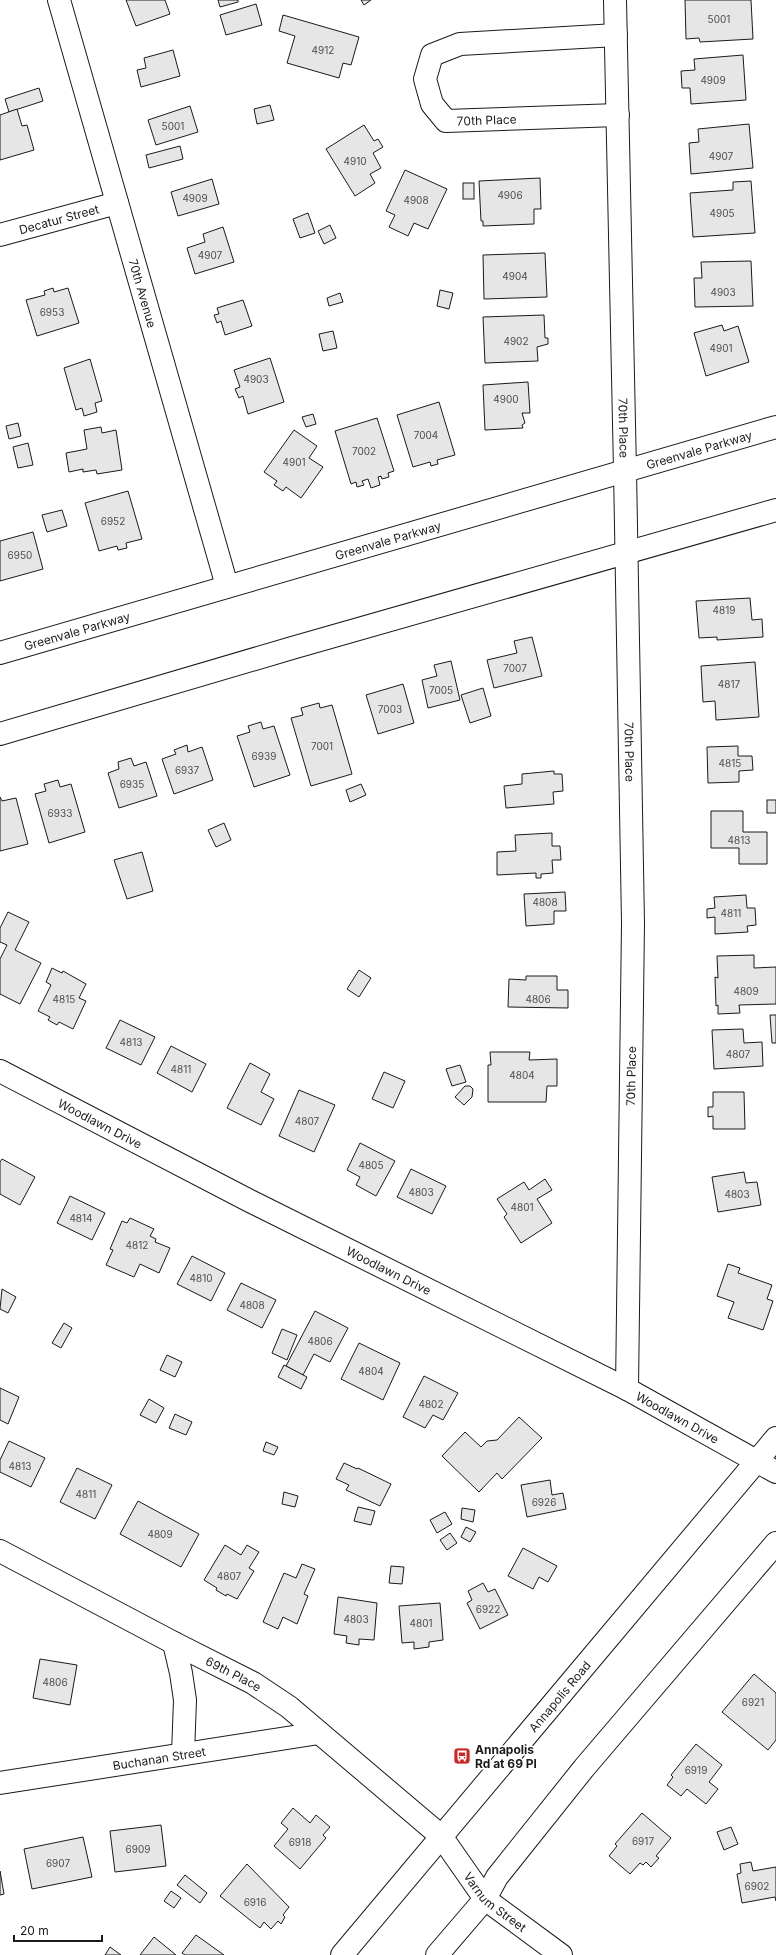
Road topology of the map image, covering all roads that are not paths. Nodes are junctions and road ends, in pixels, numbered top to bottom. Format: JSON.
{"nodes":[{"id":1,"x":59,"y":0,"type":"edge"},
{"id":2,"x":615,"y":0,"type":"edge"},
{"id":3,"x":616,"y":35,"type":"junction"},
{"id":4,"x":618,"y":115,"type":"junction"},
{"id":5,"x":117,"y":203,"type":"junction"},
{"id":6,"x":0,"y":235,"type":"edge"},
{"id":7,"x":776,"y":427,"type":"edge"},
{"id":8,"x":625,"y":470,"type":"junction"},
{"id":9,"x":776,"y":510,"type":"edge"},
{"id":10,"x":627,"y":554,"type":"junction"},
{"id":11,"x":227,"y":586,"type":"junction"},
{"id":12,"x":0,"y":653,"type":"edge"},
{"id":13,"x":0,"y":734,"type":"edge"},
{"id":14,"x":0,"y":1071,"type":"edge"},
{"id":15,"x":627,"y":1389,"type":"junction"},
{"id":16,"x":776,"y":1438,"type":"edge"},
{"id":17,"x":767,"y":1467,"type":"edge"},
{"id":18,"x":776,"y":1543,"type":"edge"},
{"id":19,"x":0,"y":1551,"type":"edge"},
{"id":20,"x":174,"y":1643,"type":"junction"},
{"id":21,"x":319,"y":1733,"type":"junction"},
{"id":22,"x":183,"y":1754,"type":"junction"},
{"id":23,"x":0,"y":1783,"type":"edge"},
{"id":24,"x":441,"y":1836,"type":"junction"},
{"id":25,"x":485,"y":1899,"type":"junction"},
{"id":26,"x":342,"y":1955,"type":"edge"},
{"id":27,"x":437,"y":1955,"type":"edge"},
{"id":28,"x":561,"y":1955,"type":"edge"}],
"edges":[{"from":1,"to":5,"type":"street","name":"70th Avenue"},
{"from":2,"to":3,"type":"street","name":"70th Place"},
{"from":3,"to":4,"type":"street","name":"70th Place"},
{"from":3,"to":4,"type":"street","name":"70th Place"},
{"from":4,"to":8,"type":"street","name":"70th Place"},
{"from":5,"to":6,"type":"street","name":"Decatur Street"},
{"from":5,"to":11,"type":"street","name":"70th Avenue"},
{"from":7,"to":8,"type":"street","name":"Greenvale Parkway"},
{"from":8,"to":10,"type":"street","name":"70th Place"},
{"from":8,"to":11,"type":"street","name":"Greenvale Parkway"},
{"from":9,"to":10,"type":"street"},
{"from":10,"to":13,"type":"street"},
{"from":10,"to":15,"type":"street","name":"70th Place"},
{"from":11,"to":12,"type":"street","name":"Greenvale Parkway"},
{"from":14,"to":15,"type":"street","name":"Woodlawn Drive"},
{"from":15,"to":17,"type":"street","name":"Woodlawn Drive"},
{"from":16,"to":17,"type":"street","name":"Annapolis Road"},
{"from":17,"to":24,"type":"street","name":"Annapolis Road"},
{"from":18,"to":25,"type":"street"},
{"from":19,"to":20,"type":"street","name":"69th Place"},
{"from":20,"to":21,"type":"street","name":"69th Place"},
{"from":20,"to":22,"type":"street"},
{"from":21,"to":22,"type":"street","name":"Buchanan Street"},
{"from":21,"to":24,"type":"street","name":"69th Place"},
{"from":22,"to":23,"type":"street","name":"Buchanan Street"},
{"from":24,"to":25,"type":"street","name":"Varnum Street"},
{"from":24,"to":26,"type":"street","name":"Annapolis Road"},
{"from":25,"to":27,"type":"street"},
{"from":25,"to":28,"type":"street","name":"Varnum Street"}]}
